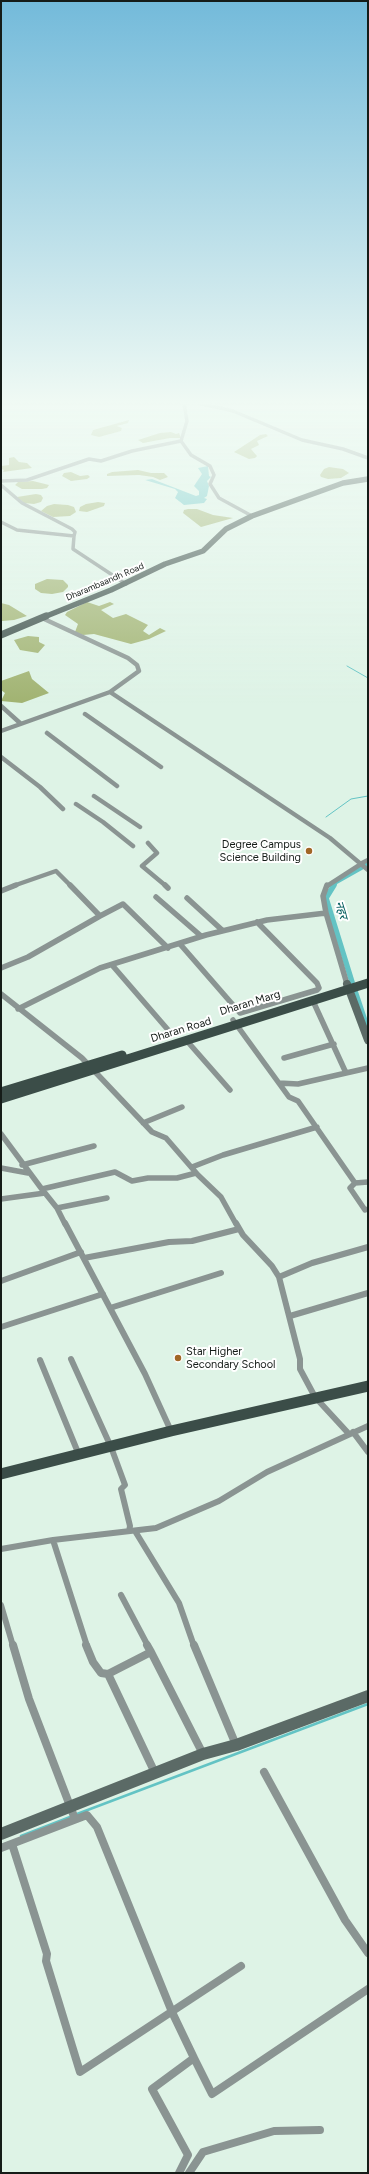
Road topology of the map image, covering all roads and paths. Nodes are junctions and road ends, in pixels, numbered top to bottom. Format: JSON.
{"nodes":[{"id":1,"x":23,"y":503,"type":"edge"},
{"id":2,"x":229,"y":503,"type":"edge"},
{"id":3,"x":285,"y":503,"type":"edge"},
{"id":4,"x":252,"y":516,"type":"junction"},
{"id":5,"x":1,"y":522,"type":"edge"},
{"id":6,"x":74,"y":536,"type":"junction"},
{"id":7,"x":126,"y":584,"type":"junction"},
{"id":8,"x":42,"y":618,"type":"junction"},
{"id":9,"x":1,"y":635,"type":"edge"},
{"id":10,"x":110,"y":692,"type":"junction"},
{"id":11,"x":1,"y":706,"type":"edge"},
{"id":12,"x":85,"y":714,"type":"dead end"},
{"id":13,"x":20,"y":723,"type":"junction"},
{"id":14,"x":1,"y":731,"type":"edge"},
{"id":15,"x":47,"y":733,"type":"dead end"},
{"id":16,"x":1,"y":757,"type":"edge"},
{"id":17,"x":161,"y":767,"type":"dead end"},
{"id":18,"x":117,"y":786,"type":"dead end"},
{"id":19,"x":94,"y":796,"type":"dead end"},
{"id":20,"x":76,"y":804,"type":"dead end"},
{"id":21,"x":63,"y":809,"type":"dead end"},
{"id":22,"x":140,"y":827,"type":"dead end"},
{"id":23,"x":148,"y":844,"type":"dead end"},
{"id":24,"x":133,"y":846,"type":"dead end"},
{"id":25,"x":368,"y":860,"type":"edge"},
{"id":26,"x":363,"y":867,"type":"edge"},
{"id":27,"x":168,"y":888,"type":"dead end"},
{"id":28,"x":1,"y":891,"type":"edge"},
{"id":29,"x":156,"y":897,"type":"dead end"},
{"id":30,"x":186,"y":898,"type":"dead end"},
{"id":31,"x":326,"y":913,"type":"junction"},
{"id":32,"x":100,"y":916,"type":"junction"},
{"id":33,"x":257,"y":922,"type":"junction"},
{"id":34,"x":222,"y":930,"type":"junction"},
{"id":35,"x":201,"y":936,"type":"junction"},
{"id":36,"x":180,"y":944,"type":"junction"},
{"id":37,"x":168,"y":948,"type":"junction"},
{"id":38,"x":112,"y":965,"type":"junction"},
{"id":39,"x":1,"y":968,"type":"edge"},
{"id":40,"x":368,"y":977,"type":"edge"},
{"id":41,"x":368,"y":983,"type":"edge"},
{"id":42,"x":348,"y":986,"type":"junction"},
{"id":43,"x":1,"y":994,"type":"edge"},
{"id":44,"x":313,"y":1001,"type":"junction"},
{"id":45,"x":18,"y":1009,"type":"junction"},
{"id":46,"x":235,"y":1022,"type":"junction"},
{"id":47,"x":169,"y":1030,"type":"dead end"},
{"id":48,"x":368,"y":1040,"type":"edge"},
{"id":49,"x":187,"y":1041,"type":"junction"},
{"id":50,"x":334,"y":1044,"type":"junction"},
{"id":51,"x":284,"y":1058,"type":"dead end"},
{"id":52,"x":91,"y":1068,"type":"junction"},
{"id":53,"x":368,"y":1068,"type":"edge"},
{"id":54,"x":346,"y":1073,"type":"junction"},
{"id":55,"x":279,"y":1083,"type":"junction"},
{"id":56,"x":230,"y":1090,"type":"dead end"},
{"id":57,"x":1,"y":1092,"type":"edge"},
{"id":58,"x":1,"y":1099,"type":"edge"},
{"id":59,"x":182,"y":1107,"type":"dead end"},
{"id":60,"x":143,"y":1123,"type":"junction"},
{"id":61,"x":317,"y":1128,"type":"junction"},
{"id":62,"x":1,"y":1134,"type":"edge"},
{"id":63,"x":94,"y":1146,"type":"dead end"},
{"id":64,"x":22,"y":1165,"type":"junction"},
{"id":65,"x":192,"y":1167,"type":"junction"},
{"id":66,"x":1,"y":1168,"type":"edge"},
{"id":67,"x":28,"y":1173,"type":"junction"},
{"id":68,"x":196,"y":1173,"type":"junction"},
{"id":69,"x":368,"y":1182,"type":"edge"},
{"id":70,"x":355,"y":1183,"type":"junction"},
{"id":71,"x":43,"y":1191,"type":"junction"},
{"id":72,"x":107,"y":1198,"type":"dead end"},
{"id":73,"x":1,"y":1199,"type":"edge"},
{"id":74,"x":57,"y":1208,"type":"junction"},
{"id":75,"x":368,"y":1209,"type":"edge"},
{"id":76,"x":239,"y":1229,"type":"junction"},
{"id":77,"x":368,"y":1247,"type":"edge"},
{"id":78,"x":82,"y":1255,"type":"junction"},
{"id":79,"x":221,"y":1273,"type":"dead end"},
{"id":80,"x":279,"y":1277,"type":"junction"},
{"id":81,"x":1,"y":1281,"type":"edge"},
{"id":82,"x":368,"y":1293,"type":"edge"},
{"id":83,"x":103,"y":1294,"type":"junction"},
{"id":84,"x":110,"y":1308,"type":"junction"},
{"id":85,"x":290,"y":1316,"type":"junction"},
{"id":86,"x":1,"y":1327,"type":"edge"},
{"id":87,"x":40,"y":1360,"type":"dead end"},
{"id":88,"x":71,"y":1360,"type":"dead end"},
{"id":89,"x":368,"y":1386,"type":"edge"},
{"id":90,"x":315,"y":1398,"type":"junction"},
{"id":91,"x":368,"y":1426,"type":"edge"},
{"id":92,"x":171,"y":1431,"type":"junction"},
{"id":93,"x":351,"y":1433,"type":"junction"},
{"id":94,"x":111,"y":1447,"type":"junction"},
{"id":95,"x":368,"y":1452,"type":"edge"},
{"id":96,"x":79,"y":1454,"type":"junction"},
{"id":97,"x":1,"y":1474,"type":"edge"},
{"id":98,"x":132,"y":1531,"type":"junction"},
{"id":99,"x":53,"y":1540,"type":"junction"},
{"id":100,"x":1,"y":1549,"type":"edge"},
{"id":101,"x":121,"y":1595,"type":"dead end"},
{"id":102,"x":1,"y":1605,"type":"edge"},
{"id":103,"x":151,"y":1652,"type":"junction"},
{"id":104,"x":108,"y":1674,"type":"junction"},
{"id":105,"x":368,"y":1696,"type":"edge"},
{"id":106,"x":236,"y":1745,"type":"junction"},
{"id":107,"x":203,"y":1754,"type":"junction"},
{"id":108,"x":264,"y":1772,"type":"dead end"},
{"id":109,"x":155,"y":1773,"type":"junction"},
{"id":110,"x":73,"y":1813,"type":"junction"},
{"id":111,"x":1,"y":1834,"type":"edge"},
{"id":112,"x":12,"y":1844,"type":"junction"},
{"id":113,"x":1,"y":1848,"type":"edge"},
{"id":114,"x":368,"y":1953,"type":"edge"},
{"id":115,"x":241,"y":1966,"type":"dead end"},
{"id":116,"x":368,"y":1989,"type":"edge"},
{"id":117,"x":172,"y":2012,"type":"junction"},
{"id":118,"x":194,"y":2058,"type":"junction"},
{"id":119,"x":320,"y":2130,"type":"dead end"},
{"id":120,"x":179,"y":2173,"type":"edge"},
{"id":121,"x":189,"y":2173,"type":"edge"}],
"edges":[{"from":1,"to":6,"type":"street"},
{"from":2,"to":4,"type":"street"},
{"from":3,"to":4,"type":"main road","name":"Dharambaandh Road"},
{"from":4,"to":7,"type":"main road","name":"Dharambaandh Road"},
{"from":5,"to":6,"type":"street"},
{"from":6,"to":7,"type":"street"},
{"from":7,"to":8,"type":"main road","name":"Dharambaandh Road"},
{"from":8,"to":9,"type":"main road","name":"Dharambaandh Road"},
{"from":8,"to":10,"type":"street"},
{"from":10,"to":13,"type":"street"},
{"from":10,"to":26,"type":"street"},
{"from":11,"to":13,"type":"street"},
{"from":12,"to":17,"type":"street"},
{"from":13,"to":14,"type":"street"},
{"from":15,"to":18,"type":"street"},
{"from":16,"to":21,"type":"street"},
{"from":19,"to":22,"type":"street"},
{"from":20,"to":24,"type":"street"},
{"from":23,"to":27,"type":"street"},
{"from":25,"to":26,"type":"street"},
{"from":26,"to":31,"type":"street"},
{"from":28,"to":32,"type":"street"},
{"from":29,"to":35,"type":"street"},
{"from":30,"to":34,"type":"street"},
{"from":31,"to":33,"type":"street"},
{"from":31,"to":42,"type":"street"},
{"from":32,"to":37,"type":"street"},
{"from":32,"to":39,"type":"street"},
{"from":33,"to":34,"type":"street"},
{"from":33,"to":36,"type":"street"},
{"from":34,"to":35,"type":"street"},
{"from":35,"to":36,"type":"street"},
{"from":36,"to":37,"type":"street"},
{"from":37,"to":38,"type":"street"},
{"from":38,"to":45,"type":"street"},
{"from":38,"to":47,"type":"street"},
{"from":40,"to":42,"type":"main road","name":"Dharan Marg"},
{"from":41,"to":42,"type":"main road","name":"Dharan Road"},
{"from":42,"to":44,"type":"main road","name":"Dharan Road"},
{"from":42,"to":46,"type":"main road","name":"Dharan Marg"},
{"from":42,"to":48,"type":"street"},
{"from":43,"to":45,"type":"street"},
{"from":44,"to":46,"type":"main road","name":"Dharan Road"},
{"from":44,"to":50,"type":"street"},
{"from":45,"to":52,"type":"street"},
{"from":46,"to":49,"type":"main road","name":"Dharan Road"},
{"from":46,"to":52,"type":"main road","name":"Dharan Marg"},
{"from":46,"to":55,"type":"street"},
{"from":49,"to":52,"type":"main road","name":"Dharan Road"},
{"from":49,"to":56,"type":"street"},
{"from":50,"to":51,"type":"street"},
{"from":50,"to":54,"type":"street"},
{"from":52,"to":57,"type":"main road","name":"Dharan Marg"},
{"from":52,"to":58,"type":"main road","name":"Dharan Road"},
{"from":52,"to":60,"type":"street"},
{"from":53,"to":54,"type":"street"},
{"from":54,"to":55,"type":"street"},
{"from":55,"to":61,"type":"street"},
{"from":59,"to":60,"type":"street"},
{"from":60,"to":65,"type":"street"},
{"from":61,"to":65,"type":"street"},
{"from":61,"to":70,"type":"street"},
{"from":62,"to":64,"type":"street"},
{"from":63,"to":64,"type":"street"},
{"from":64,"to":67,"type":"street"},
{"from":65,"to":68,"type":"street"},
{"from":66,"to":67,"type":"street"},
{"from":67,"to":71,"type":"street"},
{"from":68,"to":71,"type":"street"},
{"from":68,"to":76,"type":"street"},
{"from":69,"to":70,"type":"street"},
{"from":70,"to":75,"type":"street"},
{"from":71,"to":73,"type":"street"},
{"from":71,"to":74,"type":"street"},
{"from":72,"to":74,"type":"street"},
{"from":74,"to":78,"type":"street"},
{"from":76,"to":78,"type":"street"},
{"from":76,"to":80,"type":"street"},
{"from":77,"to":80,"type":"street"},
{"from":78,"to":81,"type":"street"},
{"from":78,"to":83,"type":"street"},
{"from":79,"to":84,"type":"street"},
{"from":80,"to":85,"type":"street"},
{"from":82,"to":85,"type":"street"},
{"from":83,"to":84,"type":"street"},
{"from":83,"to":86,"type":"street"},
{"from":84,"to":92,"type":"street"},
{"from":85,"to":90,"type":"street"},
{"from":87,"to":96,"type":"street"},
{"from":88,"to":94,"type":"street"},
{"from":89,"to":90,"type":"main road"},
{"from":90,"to":92,"type":"main road"},
{"from":90,"to":93,"type":"street"},
{"from":91,"to":93,"type":"street"},
{"from":92,"to":94,"type":"main road"},
{"from":93,"to":95,"type":"street"},
{"from":93,"to":98,"type":"street"},
{"from":94,"to":96,"type":"main road"},
{"from":94,"to":98,"type":"street"},
{"from":96,"to":97,"type":"main road"},
{"from":98,"to":99,"type":"street"},
{"from":98,"to":106,"type":"street"},
{"from":99,"to":100,"type":"street"},
{"from":99,"to":104,"type":"street"},
{"from":101,"to":103,"type":"street"},
{"from":102,"to":110,"type":"street"},
{"from":103,"to":104,"type":"street"},
{"from":103,"to":107,"type":"street"},
{"from":104,"to":109,"type":"street"},
{"from":105,"to":106,"type":"street"},
{"from":106,"to":107,"type":"street"},
{"from":107,"to":109,"type":"street"},
{"from":108,"to":114,"type":"street"},
{"from":109,"to":110,"type":"street"},
{"from":110,"to":111,"type":"street"},
{"from":110,"to":112,"type":"street"},
{"from":110,"to":117,"type":"street"},
{"from":112,"to":113,"type":"street"},
{"from":112,"to":117,"type":"street"},
{"from":115,"to":117,"type":"street"},
{"from":116,"to":118,"type":"street"},
{"from":117,"to":118,"type":"street"},
{"from":118,"to":120,"type":"street"},
{"from":119,"to":121,"type":"street"}]}
